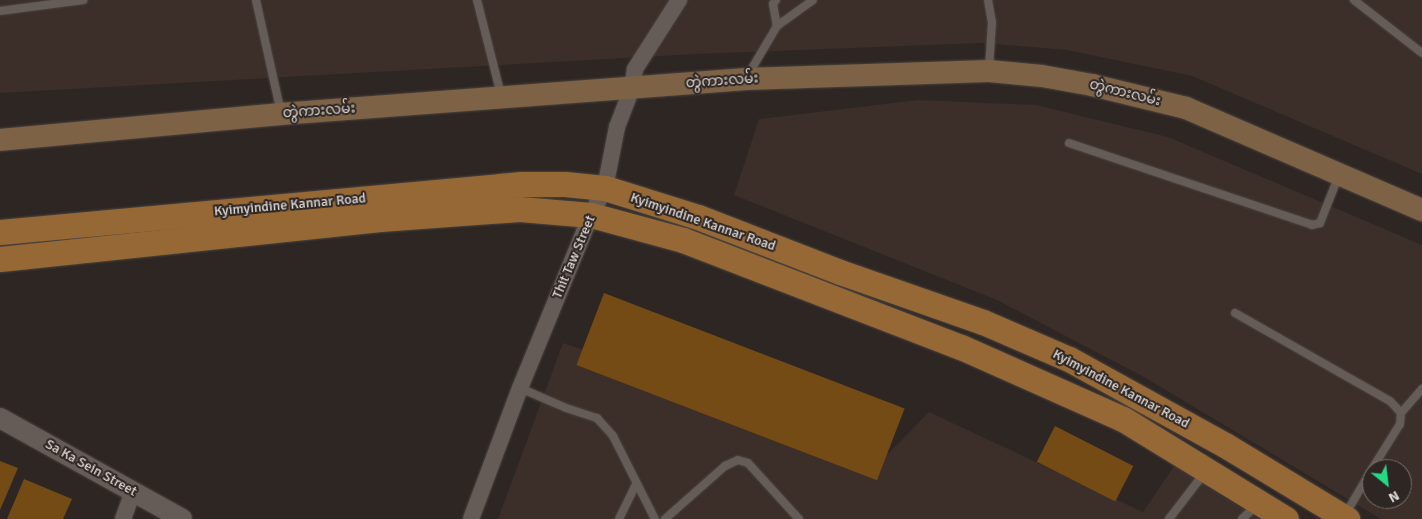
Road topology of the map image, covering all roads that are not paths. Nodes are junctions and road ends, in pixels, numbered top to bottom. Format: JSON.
{"nodes":[{"id":1,"x":83,"y":0,"type":"edge"},
{"id":2,"x":256,"y":0,"type":"edge"},
{"id":3,"x":477,"y":0,"type":"edge"},
{"id":4,"x":679,"y":0,"type":"edge"},
{"id":5,"x":776,"y":0,"type":"edge"},
{"id":6,"x":813,"y":0,"type":"edge"},
{"id":7,"x":988,"y":0,"type":"edge"},
{"id":8,"x":1354,"y":0,"type":"edge"},
{"id":9,"x":0,"y":11,"type":"edge"},
{"id":10,"x":777,"y":26,"type":"junction"},
{"id":11,"x":1422,"y":53,"type":"edge"},
{"id":12,"x":989,"y":71,"type":"junction"},
{"id":13,"x":746,"y":79,"type":"junction"},
{"id":14,"x":632,"y":88,"type":"junction"},
{"id":15,"x":502,"y":98,"type":"junction"},
{"id":16,"x":281,"y":114,"type":"junction"},
{"id":17,"x":0,"y":140,"type":"edge"},
{"id":18,"x":1069,"y":143,"type":"dead end"},
{"id":19,"x":1340,"y":174,"type":"junction"},
{"id":20,"x":605,"y":188,"type":"junction"},
{"id":21,"x":381,"y":208,"type":"junction"},
{"id":22,"x":1422,"y":210,"type":"edge"},
{"id":23,"x":591,"y":215,"type":"junction"},
{"id":24,"x":0,"y":232,"type":"edge"},
{"id":25,"x":0,"y":259,"type":"edge"},
{"id":26,"x":1235,"y":313,"type":"dead end"},
{"id":27,"x":1069,"y":359,"type":"junction"},
{"id":28,"x":520,"y":388,"type":"junction"},
{"id":29,"x":1052,"y":389,"type":"junction"},
{"id":30,"x":1422,"y":389,"type":"edge"},
{"id":31,"x":1401,"y":413,"type":"junction"},
{"id":32,"x":0,"y":418,"type":"edge"},
{"id":33,"x":1378,"y":459,"type":"edge"},
{"id":34,"x":1206,"y":470,"type":"junction"},
{"id":35,"x":636,"y":484,"type":"junction"},
{"id":36,"x":1362,"y":487,"type":"edge"},
{"id":37,"x":133,"y":491,"type":"junction"},
{"id":38,"x":1250,"y":511,"type":"edge"},
{"id":39,"x":1345,"y":518,"type":"edge"},
{"id":40,"x":123,"y":519,"type":"edge"},
{"id":41,"x":182,"y":519,"type":"edge"},
{"id":42,"x":471,"y":519,"type":"edge"},
{"id":43,"x":619,"y":519,"type":"edge"},
{"id":44,"x":655,"y":519,"type":"edge"},
{"id":45,"x":665,"y":519,"type":"edge"},
{"id":46,"x":799,"y":519,"type":"edge"},
{"id":47,"x":1169,"y":519,"type":"edge"},
{"id":48,"x":1286,"y":519,"type":"edge"}],
"edges":[{"from":1,"to":9,"type":"lane"},
{"from":2,"to":16,"type":"lane"},
{"from":3,"to":15,"type":"lane"},
{"from":4,"to":14,"type":"street","name":"Thit Taw Street"},
{"from":5,"to":10,"type":"lane"},
{"from":6,"to":10,"type":"lane"},
{"from":7,"to":12,"type":"lane"},
{"from":8,"to":11,"type":"lane"},
{"from":10,"to":13,"type":"lane"},
{"from":12,"to":13,"type":"main road","name":"တွဲကားလမ်း"},
{"from":12,"to":19,"type":"main road","name":"တွဲကားလမ်း"},
{"from":13,"to":14,"type":"main road","name":"တွဲကားလမ်း"},
{"from":14,"to":15,"type":"main road","name":"တွဲကားလမ်း"},
{"from":14,"to":20,"type":"street","name":"Thit Taw Street"},
{"from":15,"to":16,"type":"main road","name":"တွဲကားလမ်း"},
{"from":16,"to":17,"type":"main road","name":"တွဲကားလမ်း"},
{"from":18,"to":19,"type":"lane"},
{"from":19,"to":22,"type":"main road","name":"တွဲကားလမ်း"},
{"from":20,"to":21,"type":"main road","name":"Kyimyindine Kannar Road"},
{"from":20,"to":23,"type":"street","name":"Thit Taw Street"},
{"from":20,"to":27,"type":"main road","name":"Kyimyindine Kannar Road"},
{"from":21,"to":23,"type":"main road","name":"Kyimyindine Kannar Road"},
{"from":21,"to":24,"type":"main road","name":"Kyimyindine Kannar Road"},
{"from":21,"to":25,"type":"main road","name":"Kyimyindine Kannar Road"},
{"from":23,"to":28,"type":"street","name":"Thit Taw Street"},
{"from":23,"to":29,"type":"main road","name":"Kyimyindine Kannar Road"},
{"from":26,"to":31,"type":"lane"},
{"from":27,"to":29,"type":"main road"},
{"from":27,"to":39,"type":"main road","name":"Kyimyindine Kannar Road"},
{"from":28,"to":35,"type":"lane"},
{"from":28,"to":42,"type":"street","name":"Thit Taw Street"},
{"from":29,"to":34,"type":"main road","name":"Kyimyindine Kannar Road"},
{"from":30,"to":31,"type":"lane"},
{"from":31,"to":33,"type":"lane"},
{"from":32,"to":37,"type":"street","name":"Sa Ka Sein Street"},
{"from":34,"to":38,"type":"main road","name":"Kyimyindine Kannar Road"},
{"from":34,"to":47,"type":"lane"},
{"from":35,"to":43,"type":"lane"},
{"from":35,"to":44,"type":"lane"},
{"from":36,"to":39,"type":"lane"},
{"from":37,"to":40,"type":"street"},
{"from":37,"to":41,"type":"street","name":"Sa Ka Sein Street"},
{"from":38,"to":48,"type":"main road","name":"Kyimyindine Kannar Road"},
{"from":45,"to":46,"type":"lane"}]}
